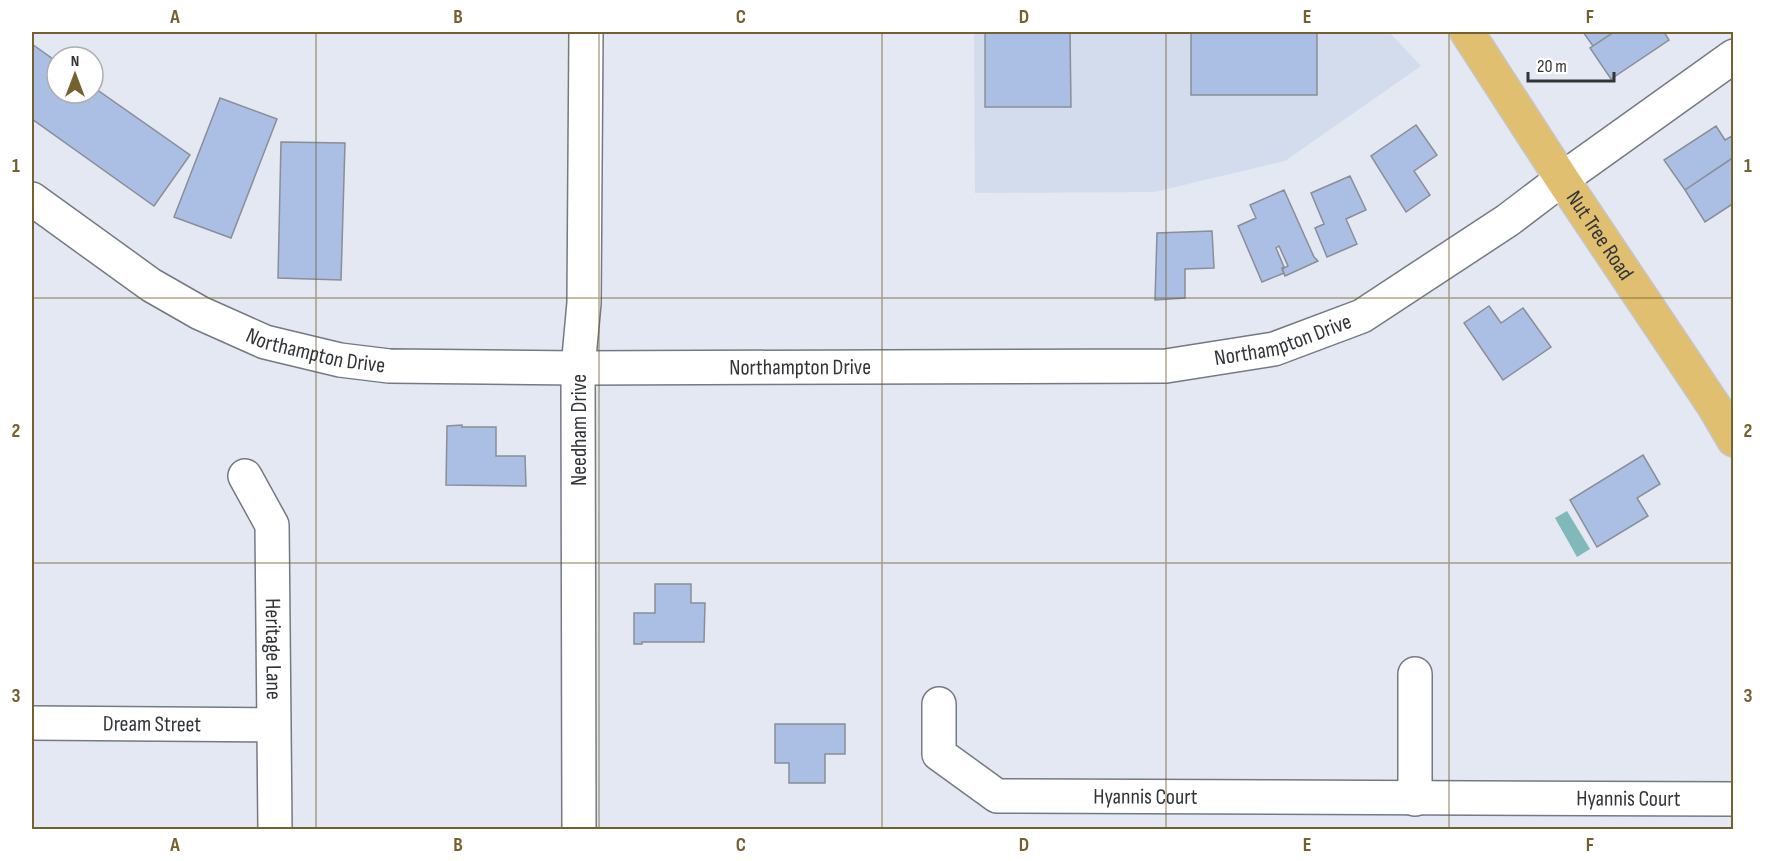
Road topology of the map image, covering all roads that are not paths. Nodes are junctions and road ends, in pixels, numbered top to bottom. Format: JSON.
{"nodes":[{"id":1,"x":585,"y":32,"type":"edge"},
{"id":2,"x":1467,"y":32,"type":"edge"},
{"id":3,"x":1734,"y":56,"type":"edge"},
{"id":4,"x":1562,"y":179,"type":"junction"},
{"id":5,"x":36,"y":213,"type":"edge"},
{"id":6,"x":578,"y":368,"type":"junction"},
{"id":7,"x":1733,"y":436,"type":"edge"},
{"id":8,"x":245,"y":476,"type":"dead end"},
{"id":9,"x":1415,"y":674,"type":"dead end"},
{"id":10,"x":939,"y":704,"type":"dead end"},
{"id":11,"x":32,"y":723,"type":"edge"},
{"id":12,"x":273,"y":725,"type":"junction"},
{"id":13,"x":1415,"y":799,"type":"junction"},
{"id":14,"x":1734,"y":799,"type":"edge"},
{"id":15,"x":275,"y":830,"type":"edge"},
{"id":16,"x":579,"y":830,"type":"edge"}],
"edges":[{"from":1,"to":6,"type":"street","name":"Needham Drive"},
{"from":2,"to":4,"type":"main road","name":"Nut Tree Road"},
{"from":3,"to":4,"type":"street","name":"Northampton Drive"},
{"from":4,"to":6,"type":"street","name":"Northampton Drive"},
{"from":4,"to":7,"type":"main road","name":"Nut Tree Road"},
{"from":5,"to":6,"type":"street","name":"Northampton Drive"},
{"from":6,"to":16,"type":"street","name":"Needham Drive"},
{"from":8,"to":12,"type":"street","name":"Heritage Lane"},
{"from":9,"to":13,"type":"street"},
{"from":10,"to":13,"type":"street","name":"Hyannis Court"},
{"from":11,"to":12,"type":"street","name":"Dream Street"},
{"from":12,"to":15,"type":"street","name":"Heritage Lane"},
{"from":13,"to":14,"type":"street","name":"Hyannis Court"}]}
